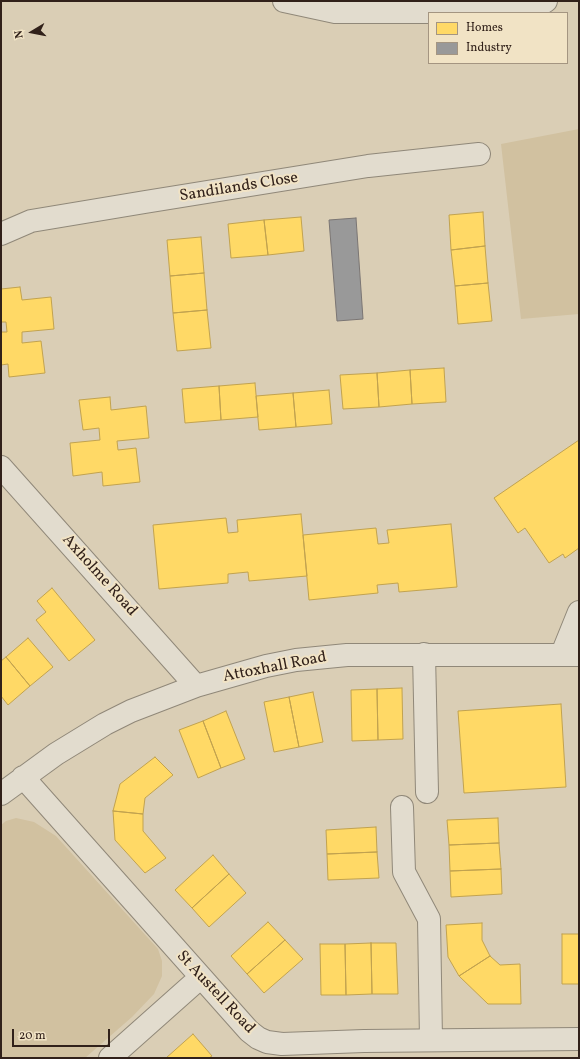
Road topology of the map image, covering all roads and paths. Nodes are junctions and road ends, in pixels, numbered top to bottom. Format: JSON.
{"nodes":[{"id":1,"x":284,"y":1,"type":"edge"},
{"id":2,"x":546,"y":1,"type":"edge"},
{"id":3,"x":479,"y":154,"type":"dead end"},
{"id":4,"x":1,"y":234,"type":"edge"},
{"id":5,"x":1,"y":467,"type":"edge"},
{"id":6,"x":579,"y":612,"type":"edge"},
{"id":7,"x":424,"y":654,"type":"junction"},
{"id":8,"x":571,"y":655,"type":"edge"},
{"id":9,"x":196,"y":686,"type":"junction"},
{"id":10,"x":24,"y":777,"type":"junction"},
{"id":11,"x":427,"y":792,"type":"dead end"},
{"id":12,"x":1,"y":794,"type":"edge"},
{"id":13,"x":402,"y":807,"type":"dead end"},
{"id":14,"x":200,"y":977,"type":"junction"},
{"id":15,"x":579,"y":1039,"type":"edge"},
{"id":16,"x":431,"y":1040,"type":"junction"},
{"id":17,"x":320,"y":1050,"type":"edge"},
{"id":18,"x":110,"y":1058,"type":"edge"}],
"edges":[{"from":1,"to":2,"type":"street"},
{"from":3,"to":4,"type":"street","name":"Sandilands Close"},
{"from":5,"to":9,"type":"street","name":"Axholme Road"},
{"from":6,"to":8,"type":"street"},
{"from":7,"to":8,"type":"street","name":"Attoxhall Road"},
{"from":7,"to":9,"type":"street","name":"Attoxhall Road"},
{"from":7,"to":11,"type":"street"},
{"from":9,"to":10,"type":"street","name":"Attoxhall Road"},
{"from":10,"to":12,"type":"street","name":"Attoxhall Road"},
{"from":10,"to":14,"type":"street","name":"St Austell Road"},
{"from":13,"to":16,"type":"street"},
{"from":14,"to":17,"type":"street","name":"St Austell Road"},
{"from":14,"to":18,"type":"street"},
{"from":15,"to":16,"type":"street","name":"St Austell Road"},
{"from":16,"to":17,"type":"street","name":"St Austell Road"}]}
